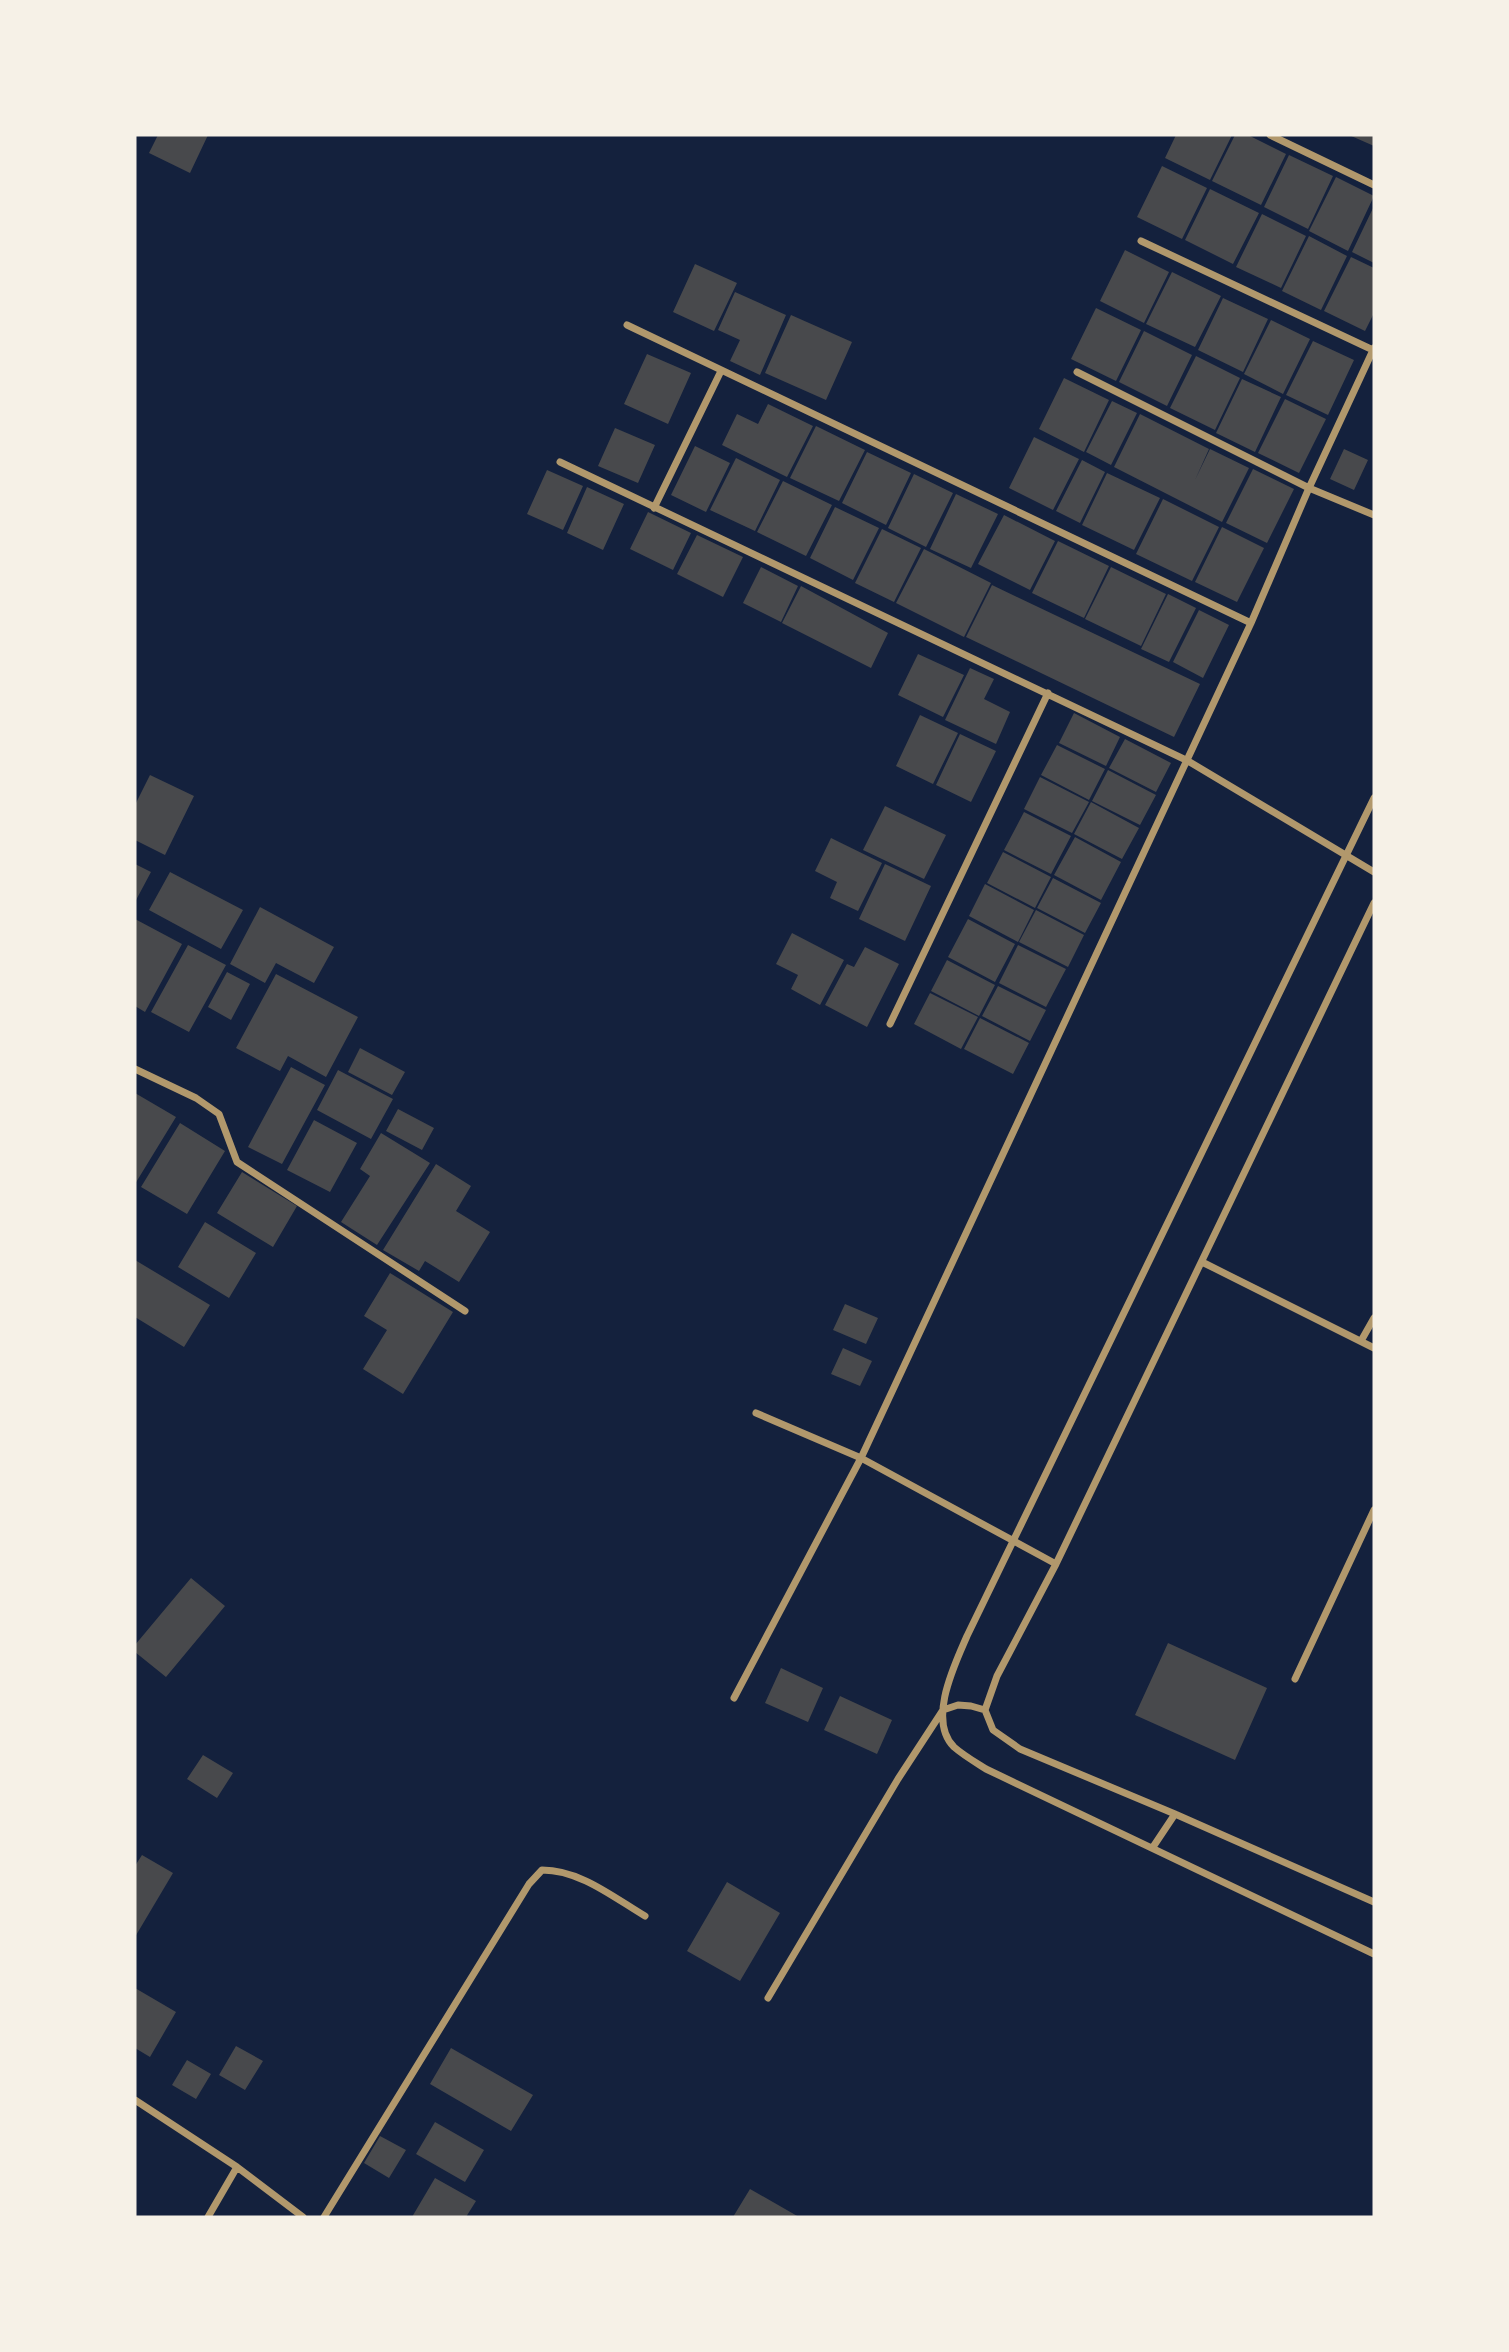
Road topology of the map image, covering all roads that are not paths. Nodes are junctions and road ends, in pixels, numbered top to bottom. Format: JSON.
{"nodes":[{"id":1,"x":1270,"y":135,"type":"edge"},
{"id":2,"x":1374,"y":185,"type":"edge"},
{"id":3,"x":1141,"y":241,"type":"dead end"},
{"id":4,"x":627,"y":326,"type":"dead end"},
{"id":5,"x":1374,"y":349,"type":"edge"},
{"id":6,"x":721,"y":370,"type":"junction"},
{"id":7,"x":1077,"y":372,"type":"dead end"},
{"id":8,"x":560,"y":462,"type":"dead end"},
{"id":9,"x":1309,"y":488,"type":"junction"},
{"id":10,"x":654,"y":508,"type":"junction"},
{"id":11,"x":1374,"y":515,"type":"edge"},
{"id":12,"x":1251,"y":623,"type":"junction"},
{"id":13,"x":1048,"y":693,"type":"junction"},
{"id":14,"x":1188,"y":761,"type":"junction"},
{"id":15,"x":1374,"y":798,"type":"edge"},
{"id":16,"x":1348,"y":856,"type":"junction"},
{"id":17,"x":1374,"y":872,"type":"edge"},
{"id":18,"x":1374,"y":903,"type":"edge"},
{"id":19,"x":890,"y":1024,"type":"dead end"},
{"id":20,"x":135,"y":1069,"type":"edge"},
{"id":21,"x":1202,"y":1262,"type":"junction"},
{"id":22,"x":465,"y":1311,"type":"dead end"},
{"id":23,"x":1374,"y":1318,"type":"edge"},
{"id":24,"x":1361,"y":1341,"type":"junction"},
{"id":25,"x":1374,"y":1348,"type":"edge"},
{"id":26,"x":756,"y":1413,"type":"dead end"},
{"id":27,"x":861,"y":1458,"type":"junction"},
{"id":28,"x":1374,"y":1510,"type":"edge"},
{"id":29,"x":1012,"y":1541,"type":"junction"},
{"id":30,"x":1056,"y":1564,"type":"junction"},
{"id":31,"x":1294,"y":1679,"type":"dead end"},
{"id":32,"x":734,"y":1698,"type":"dead end"},
{"id":33,"x":943,"y":1710,"type":"junction"},
{"id":34,"x":985,"y":1710,"type":"junction"},
{"id":35,"x":1175,"y":1814,"type":"junction"},
{"id":36,"x":1153,"y":1847,"type":"junction"},
{"id":37,"x":1374,"y":1902,"type":"edge"},
{"id":38,"x":645,"y":1916,"type":"dead end"},
{"id":39,"x":1374,"y":1954,"type":"edge"},
{"id":40,"x":768,"y":1998,"type":"dead end"},
{"id":41,"x":135,"y":2100,"type":"edge"},
{"id":42,"x":237,"y":2167,"type":"junction"},
{"id":43,"x":208,"y":2217,"type":"edge"},
{"id":44,"x":303,"y":2217,"type":"edge"},
{"id":45,"x":324,"y":2217,"type":"edge"}],
"edges":[{"from":1,"to":2,"type":"street"},
{"from":3,"to":5,"type":"street"},
{"from":4,"to":6,"type":"street"},
{"from":5,"to":9,"type":"street"},
{"from":6,"to":10,"type":"street"},
{"from":6,"to":12,"type":"street"},
{"from":7,"to":9,"type":"street"},
{"from":8,"to":10,"type":"street"},
{"from":9,"to":11,"type":"street"},
{"from":9,"to":12,"type":"street"},
{"from":10,"to":13,"type":"street"},
{"from":12,"to":14,"type":"street"},
{"from":13,"to":14,"type":"street"},
{"from":13,"to":19,"type":"street"},
{"from":14,"to":16,"type":"street"},
{"from":14,"to":27,"type":"street"},
{"from":15,"to":16,"type":"street"},
{"from":16,"to":17,"type":"street"},
{"from":16,"to":29,"type":"street"},
{"from":18,"to":21,"type":"street"},
{"from":20,"to":22,"type":"street"},
{"from":21,"to":24,"type":"street"},
{"from":21,"to":30,"type":"street"},
{"from":23,"to":24,"type":"street"},
{"from":24,"to":25,"type":"street"},
{"from":26,"to":27,"type":"street"},
{"from":27,"to":29,"type":"street"},
{"from":27,"to":32,"type":"street"},
{"from":28,"to":31,"type":"street"},
{"from":29,"to":30,"type":"street"},
{"from":29,"to":33,"type":"street"},
{"from":30,"to":34,"type":"street"},
{"from":33,"to":34,"type":"street"},
{"from":33,"to":36,"type":"street"},
{"from":33,"to":40,"type":"street"},
{"from":34,"to":35,"type":"street"},
{"from":35,"to":36,"type":"street"},
{"from":35,"to":37,"type":"street"},
{"from":36,"to":39,"type":"street"},
{"from":38,"to":45,"type":"street"},
{"from":41,"to":42,"type":"street"},
{"from":42,"to":43,"type":"street"},
{"from":42,"to":44,"type":"street"}]}
